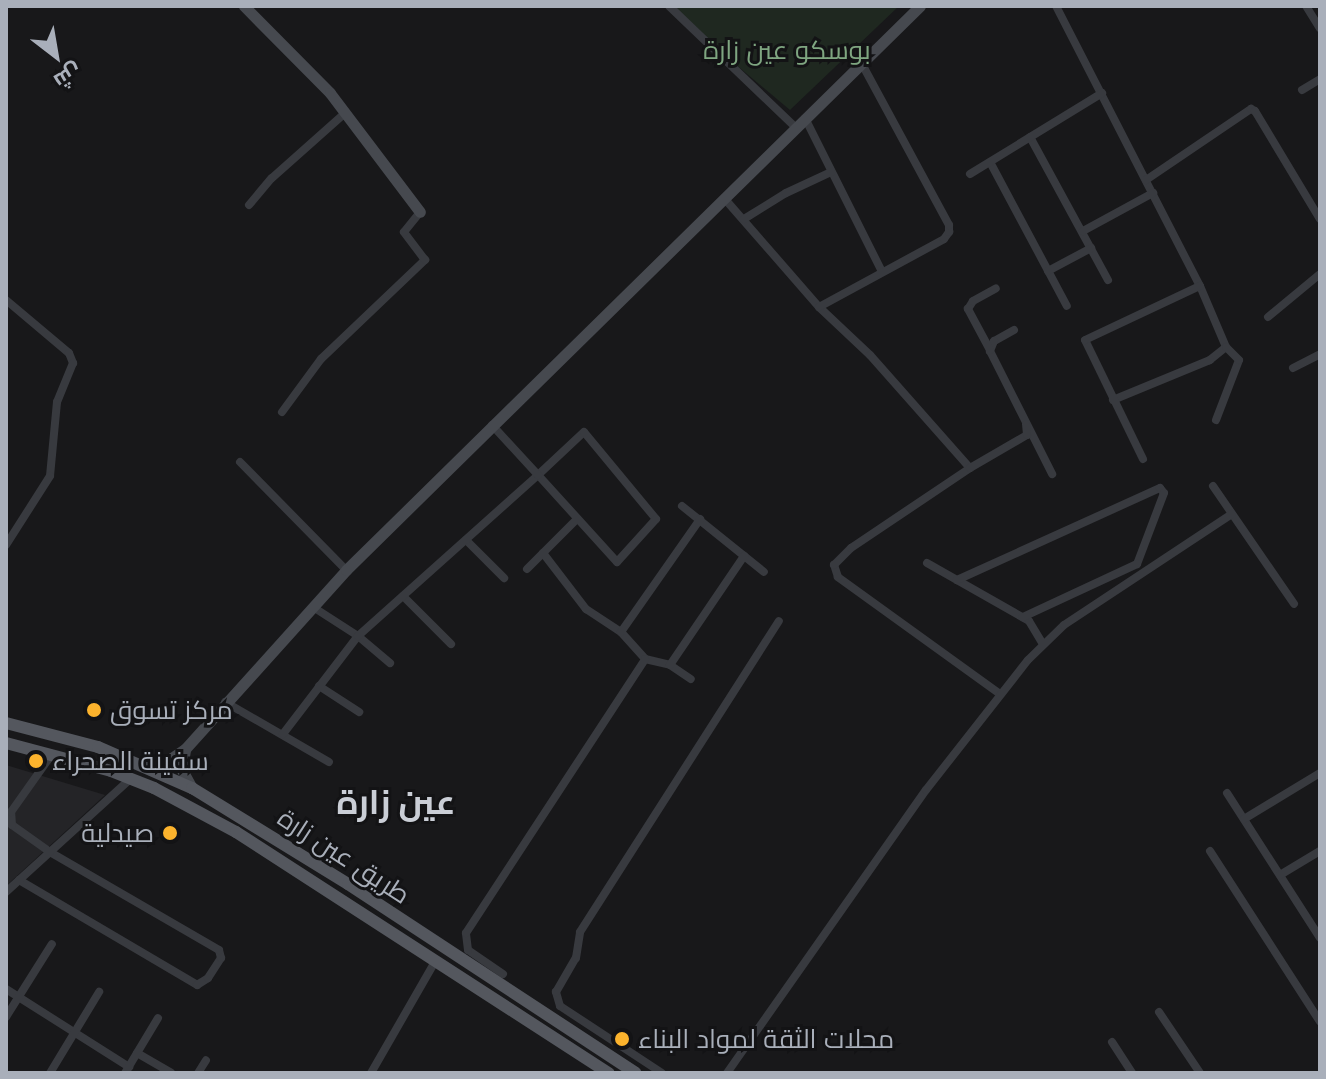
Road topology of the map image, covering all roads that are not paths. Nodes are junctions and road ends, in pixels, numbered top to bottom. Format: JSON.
{"nodes":[{"id":1,"x":244,"y":6,"type":"edge"},
{"id":2,"x":669,"y":6,"type":"edge"},
{"id":3,"x":920,"y":6,"type":"edge"},
{"id":4,"x":1056,"y":6,"type":"edge"},
{"id":5,"x":1306,"y":6,"type":"edge"},
{"id":6,"x":1320,"y":28,"type":"edge"},
{"id":7,"x":862,"y":64,"type":"junction"},
{"id":8,"x":1320,"y":79,"type":"edge"},
{"id":9,"x":1302,"y":90,"type":"dead end"},
{"id":10,"x":1102,"y":93,"type":"junction"},
{"id":11,"x":346,"y":112,"type":"junction"},
{"id":12,"x":805,"y":118,"type":"junction"},
{"id":13,"x":795,"y":127,"type":"junction"},
{"id":14,"x":1030,"y":137,"type":"junction"},
{"id":15,"x":990,"y":162,"type":"junction"},
{"id":16,"x":831,"y":172,"type":"junction"},
{"id":17,"x":970,"y":174,"type":"dead end"},
{"id":18,"x":1146,"y":180,"type":"junction"},
{"id":19,"x":1153,"y":193,"type":"junction"},
{"id":20,"x":724,"y":198,"type":"junction"},
{"id":21,"x":249,"y":205,"type":"dead end"},
{"id":22,"x":420,"y":212,"type":"joint"},
{"id":23,"x":744,"y":219,"type":"junction"},
{"id":24,"x":1320,"y":219,"type":"edge"},
{"id":25,"x":1083,"y":231,"type":"junction"},
{"id":26,"x":1091,"y":248,"type":"junction"},
{"id":27,"x":1048,"y":271,"type":"junction"},
{"id":28,"x":882,"y":272,"type":"junction"},
{"id":29,"x":1320,"y":274,"type":"edge"},
{"id":30,"x":1108,"y":280,"type":"dead end"},
{"id":31,"x":1200,"y":286,"type":"junction"},
{"id":32,"x":996,"y":288,"type":"dead end"},
{"id":33,"x":6,"y":300,"type":"edge"},
{"id":34,"x":1067,"y":306,"type":"dead end"},
{"id":35,"x":819,"y":307,"type":"junction"},
{"id":36,"x":1268,"y":317,"type":"dead end"},
{"id":37,"x":1014,"y":330,"type":"dead end"},
{"id":38,"x":1226,"y":347,"type":"junction"},
{"id":39,"x":990,"y":351,"type":"junction"},
{"id":40,"x":1320,"y":354,"type":"edge"},
{"id":41,"x":1293,"y":368,"type":"dead end"},
{"id":42,"x":1113,"y":400,"type":"junction"},
{"id":43,"x":282,"y":412,"type":"dead end"},
{"id":44,"x":1216,"y":420,"type":"dead end"},
{"id":45,"x":1026,"y":424,"type":"junction"},
{"id":46,"x":492,"y":425,"type":"junction"},
{"id":47,"x":1143,"y":459,"type":"dead end"},
{"id":48,"x":240,"y":462,"type":"dead end"},
{"id":49,"x":970,"y":468,"type":"junction"},
{"id":50,"x":1052,"y":474,"type":"dead end"},
{"id":51,"x":538,"y":475,"type":"junction"},
{"id":52,"x":1213,"y":486,"type":"dead end"},
{"id":53,"x":682,"y":506,"type":"dead end"},
{"id":54,"x":1232,"y":514,"type":"junction"},
{"id":55,"x":577,"y":519,"type":"junction"},
{"id":56,"x":700,"y":519,"type":"junction"},
{"id":57,"x":466,"y":540,"type":"junction"},
{"id":58,"x":6,"y":545,"type":"edge"},
{"id":59,"x":543,"y":553,"type":"junction"},
{"id":60,"x":744,"y":556,"type":"junction"},
{"id":61,"x":927,"y":563,"type":"dead end"},
{"id":62,"x":527,"y":569,"type":"dead end"},
{"id":63,"x":346,"y":570,"type":"junction"},
{"id":64,"x":764,"y":572,"type":"dead end"},
{"id":65,"x":504,"y":578,"type":"dead end"},
{"id":66,"x":957,"y":580,"type":"junction"},
{"id":67,"x":403,"y":596,"type":"junction"},
{"id":68,"x":1294,"y":604,"type":"dead end"},
{"id":69,"x":313,"y":607,"type":"junction"},
{"id":70,"x":1023,"y":617,"type":"junction"},
{"id":71,"x":779,"y":621,"type":"dead end"},
{"id":72,"x":621,"y":632,"type":"junction"},
{"id":73,"x":358,"y":636,"type":"junction"},
{"id":74,"x":451,"y":644,"type":"dead end"},
{"id":75,"x":1043,"y":644,"type":"junction"},
{"id":76,"x":645,"y":659,"type":"junction"},
{"id":77,"x":390,"y":663,"type":"dead end"},
{"id":78,"x":670,"y":665,"type":"junction"},
{"id":79,"x":691,"y":679,"type":"dead end"},
{"id":80,"x":319,"y":686,"type":"junction"},
{"id":81,"x":1000,"y":694,"type":"junction"},
{"id":82,"x":225,"y":702,"type":"junction"},
{"id":83,"x":359,"y":712,"type":"dead end"},
{"id":84,"x":6,"y":723,"type":"edge"},
{"id":85,"x":283,"y":734,"type":"junction"},
{"id":86,"x":6,"y":743,"type":"edge"},
{"id":87,"x":185,"y":749,"type":"junction"},
{"id":88,"x":52,"y":754,"type":"junction"},
{"id":89,"x":329,"y":762,"type":"dead end"},
{"id":90,"x":147,"y":767,"type":"junction"},
{"id":91,"x":1320,"y":774,"type":"edge"},
{"id":92,"x":130,"y":779,"type":"junction"},
{"id":93,"x":192,"y":788,"type":"junction"},
{"id":94,"x":1227,"y":793,"type":"dead end"},
{"id":95,"x":1244,"y":819,"type":"junction"},
{"id":96,"x":1210,"y":851,"type":"dead end"},
{"id":97,"x":1320,"y":851,"type":"edge"},
{"id":98,"x":50,"y":852,"type":"junction"},
{"id":99,"x":1280,"y":875,"type":"junction"},
{"id":100,"x":19,"y":880,"type":"junction"},
{"id":101,"x":6,"y":892,"type":"edge"},
{"id":102,"x":1320,"y":938,"type":"edge"},
{"id":103,"x":52,"y":944,"type":"dead end"},
{"id":104,"x":436,"y":960,"type":"junction"},
{"id":105,"x":503,"y":974,"type":"dead end"},
{"id":106,"x":6,"y":989,"type":"edge"},
{"id":107,"x":99,"y":992,"type":"dead end"},
{"id":108,"x":19,"y":997,"type":"junction"},
{"id":109,"x":1159,"y":1012,"type":"dead end"},
{"id":110,"x":6,"y":1017,"type":"edge"},
{"id":111,"x":158,"y":1018,"type":"dead end"},
{"id":112,"x":1320,"y":1022,"type":"edge"},
{"id":113,"x":75,"y":1032,"type":"junction"},
{"id":114,"x":1112,"y":1042,"type":"dead end"},
{"id":115,"x":137,"y":1053,"type":"junction"},
{"id":116,"x":206,"y":1060,"type":"dead end"},
{"id":117,"x":127,"y":1070,"type":"edge"},
{"id":118,"x":372,"y":1072,"type":"edge"},
{"id":119,"x":604,"y":1072,"type":"edge"},
{"id":120,"x":50,"y":1073,"type":"edge"},
{"id":121,"x":171,"y":1073,"type":"edge"},
{"id":122,"x":198,"y":1073,"type":"edge"},
{"id":123,"x":636,"y":1073,"type":"edge"},
{"id":124,"x":662,"y":1073,"type":"edge"},
{"id":125,"x":727,"y":1073,"type":"edge"},
{"id":126,"x":1132,"y":1073,"type":"edge"},
{"id":127,"x":1200,"y":1073,"type":"edge"}],
"edges":[{"from":1,"to":11,"type":"main road"},
{"from":2,"to":13,"type":"street"},
{"from":3,"to":7,"type":"main road"},
{"from":4,"to":10,"type":"street"},
{"from":5,"to":6,"type":"street"},
{"from":7,"to":12,"type":"main road"},
{"from":7,"to":28,"type":"street"},
{"from":8,"to":9,"type":"street"},
{"from":10,"to":14,"type":"street"},
{"from":10,"to":18,"type":"street"},
{"from":11,"to":21,"type":"street"},
{"from":11,"to":22,"type":"main road"},
{"from":12,"to":13,"type":"main road"},
{"from":12,"to":16,"type":"street"},
{"from":13,"to":20,"type":"main road"},
{"from":14,"to":15,"type":"street"},
{"from":14,"to":25,"type":"street"},
{"from":15,"to":17,"type":"street"},
{"from":15,"to":27,"type":"street"},
{"from":16,"to":23,"type":"street"},
{"from":16,"to":28,"type":"street"},
{"from":18,"to":19,"type":"street"},
{"from":18,"to":24,"type":"street"},
{"from":19,"to":25,"type":"street"},
{"from":19,"to":31,"type":"street"},
{"from":20,"to":23,"type":"street"},
{"from":20,"to":46,"type":"main road"},
{"from":22,"to":43,"type":"street"},
{"from":23,"to":35,"type":"street"},
{"from":25,"to":26,"type":"street"},
{"from":26,"to":27,"type":"street"},
{"from":26,"to":30,"type":"street"},
{"from":27,"to":34,"type":"street"},
{"from":28,"to":35,"type":"street"},
{"from":29,"to":36,"type":"street"},
{"from":31,"to":38,"type":"street"},
{"from":31,"to":42,"type":"street"},
{"from":32,"to":39,"type":"street"},
{"from":33,"to":58,"type":"street"},
{"from":35,"to":49,"type":"street"},
{"from":37,"to":39,"type":"street"},
{"from":38,"to":42,"type":"street"},
{"from":38,"to":44,"type":"street"},
{"from":39,"to":45,"type":"street"},
{"from":40,"to":41,"type":"street"},
{"from":42,"to":47,"type":"street"},
{"from":45,"to":49,"type":"street"},
{"from":45,"to":50,"type":"street"},
{"from":46,"to":51,"type":"street"},
{"from":46,"to":63,"type":"main road"},
{"from":48,"to":63,"type":"street"},
{"from":49,"to":81,"type":"street"},
{"from":51,"to":55,"type":"street"},
{"from":51,"to":55,"type":"street"},
{"from":51,"to":57,"type":"street"},
{"from":52,"to":54,"type":"street"},
{"from":53,"to":56,"type":"street"},
{"from":54,"to":68,"type":"street"},
{"from":54,"to":75,"type":"street"},
{"from":55,"to":59,"type":"street"},
{"from":56,"to":60,"type":"street"},
{"from":56,"to":72,"type":"street"},
{"from":57,"to":65,"type":"street"},
{"from":57,"to":67,"type":"street"},
{"from":59,"to":62,"type":"street"},
{"from":59,"to":72,"type":"street"},
{"from":60,"to":64,"type":"street"},
{"from":60,"to":78,"type":"street"},
{"from":61,"to":66,"type":"street"},
{"from":63,"to":69,"type":"main road"},
{"from":66,"to":70,"type":"street"},
{"from":66,"to":70,"type":"street"},
{"from":67,"to":73,"type":"street"},
{"from":67,"to":74,"type":"street"},
{"from":69,"to":73,"type":"street"},
{"from":69,"to":82,"type":"main road"},
{"from":70,"to":75,"type":"street"},
{"from":71,"to":124,"type":"street"},
{"from":72,"to":76,"type":"street"},
{"from":73,"to":77,"type":"street"},
{"from":73,"to":80,"type":"street"},
{"from":75,"to":81,"type":"street"},
{"from":76,"to":78,"type":"street"},
{"from":76,"to":105,"type":"street"},
{"from":78,"to":79,"type":"street"},
{"from":80,"to":83,"type":"street"},
{"from":80,"to":85,"type":"street"},
{"from":81,"to":125,"type":"street"},
{"from":82,"to":85,"type":"street"},
{"from":82,"to":87,"type":"main road"},
{"from":84,"to":90,"type":"main road","name":"طريق عين زارة"},
{"from":85,"to":89,"type":"street"},
{"from":86,"to":88,"type":"main road","name":"طريق عين زارة"},
{"from":87,"to":90,"type":"main road"},
{"from":87,"to":93,"type":"main road"},
{"from":88,"to":92,"type":"main road","name":"طريق عين زارة"},
{"from":88,"to":98,"type":"street"},
{"from":90,"to":93,"type":"main road","name":"طريق عين زارة"},
{"from":91,"to":95,"type":"street"},
{"from":92,"to":98,"type":"street"},
{"from":92,"to":104,"type":"main road","name":"طريق عين زارة"},
{"from":93,"to":123,"type":"main road","name":"طريق عين زارة"},
{"from":94,"to":95,"type":"street"},
{"from":95,"to":99,"type":"street"},
{"from":96,"to":112,"type":"street"},
{"from":97,"to":99,"type":"street"},
{"from":98,"to":100,"type":"street"},
{"from":98,"to":100,"type":"street"},
{"from":99,"to":102,"type":"street"},
{"from":100,"to":101,"type":"street"},
{"from":103,"to":108,"type":"street"},
{"from":104,"to":118,"type":"street"},
{"from":104,"to":119,"type":"main road","name":"طريق عين زارة"},
{"from":106,"to":108,"type":"street"},
{"from":107,"to":113,"type":"street"},
{"from":108,"to":110,"type":"street"},
{"from":108,"to":113,"type":"street"},
{"from":109,"to":127,"type":"street"},
{"from":111,"to":115,"type":"street"},
{"from":113,"to":117,"type":"street"},
{"from":113,"to":120,"type":"street"},
{"from":114,"to":126,"type":"street"},
{"from":115,"to":117,"type":"street"},
{"from":115,"to":121,"type":"street"},
{"from":116,"to":122,"type":"street"}]}
